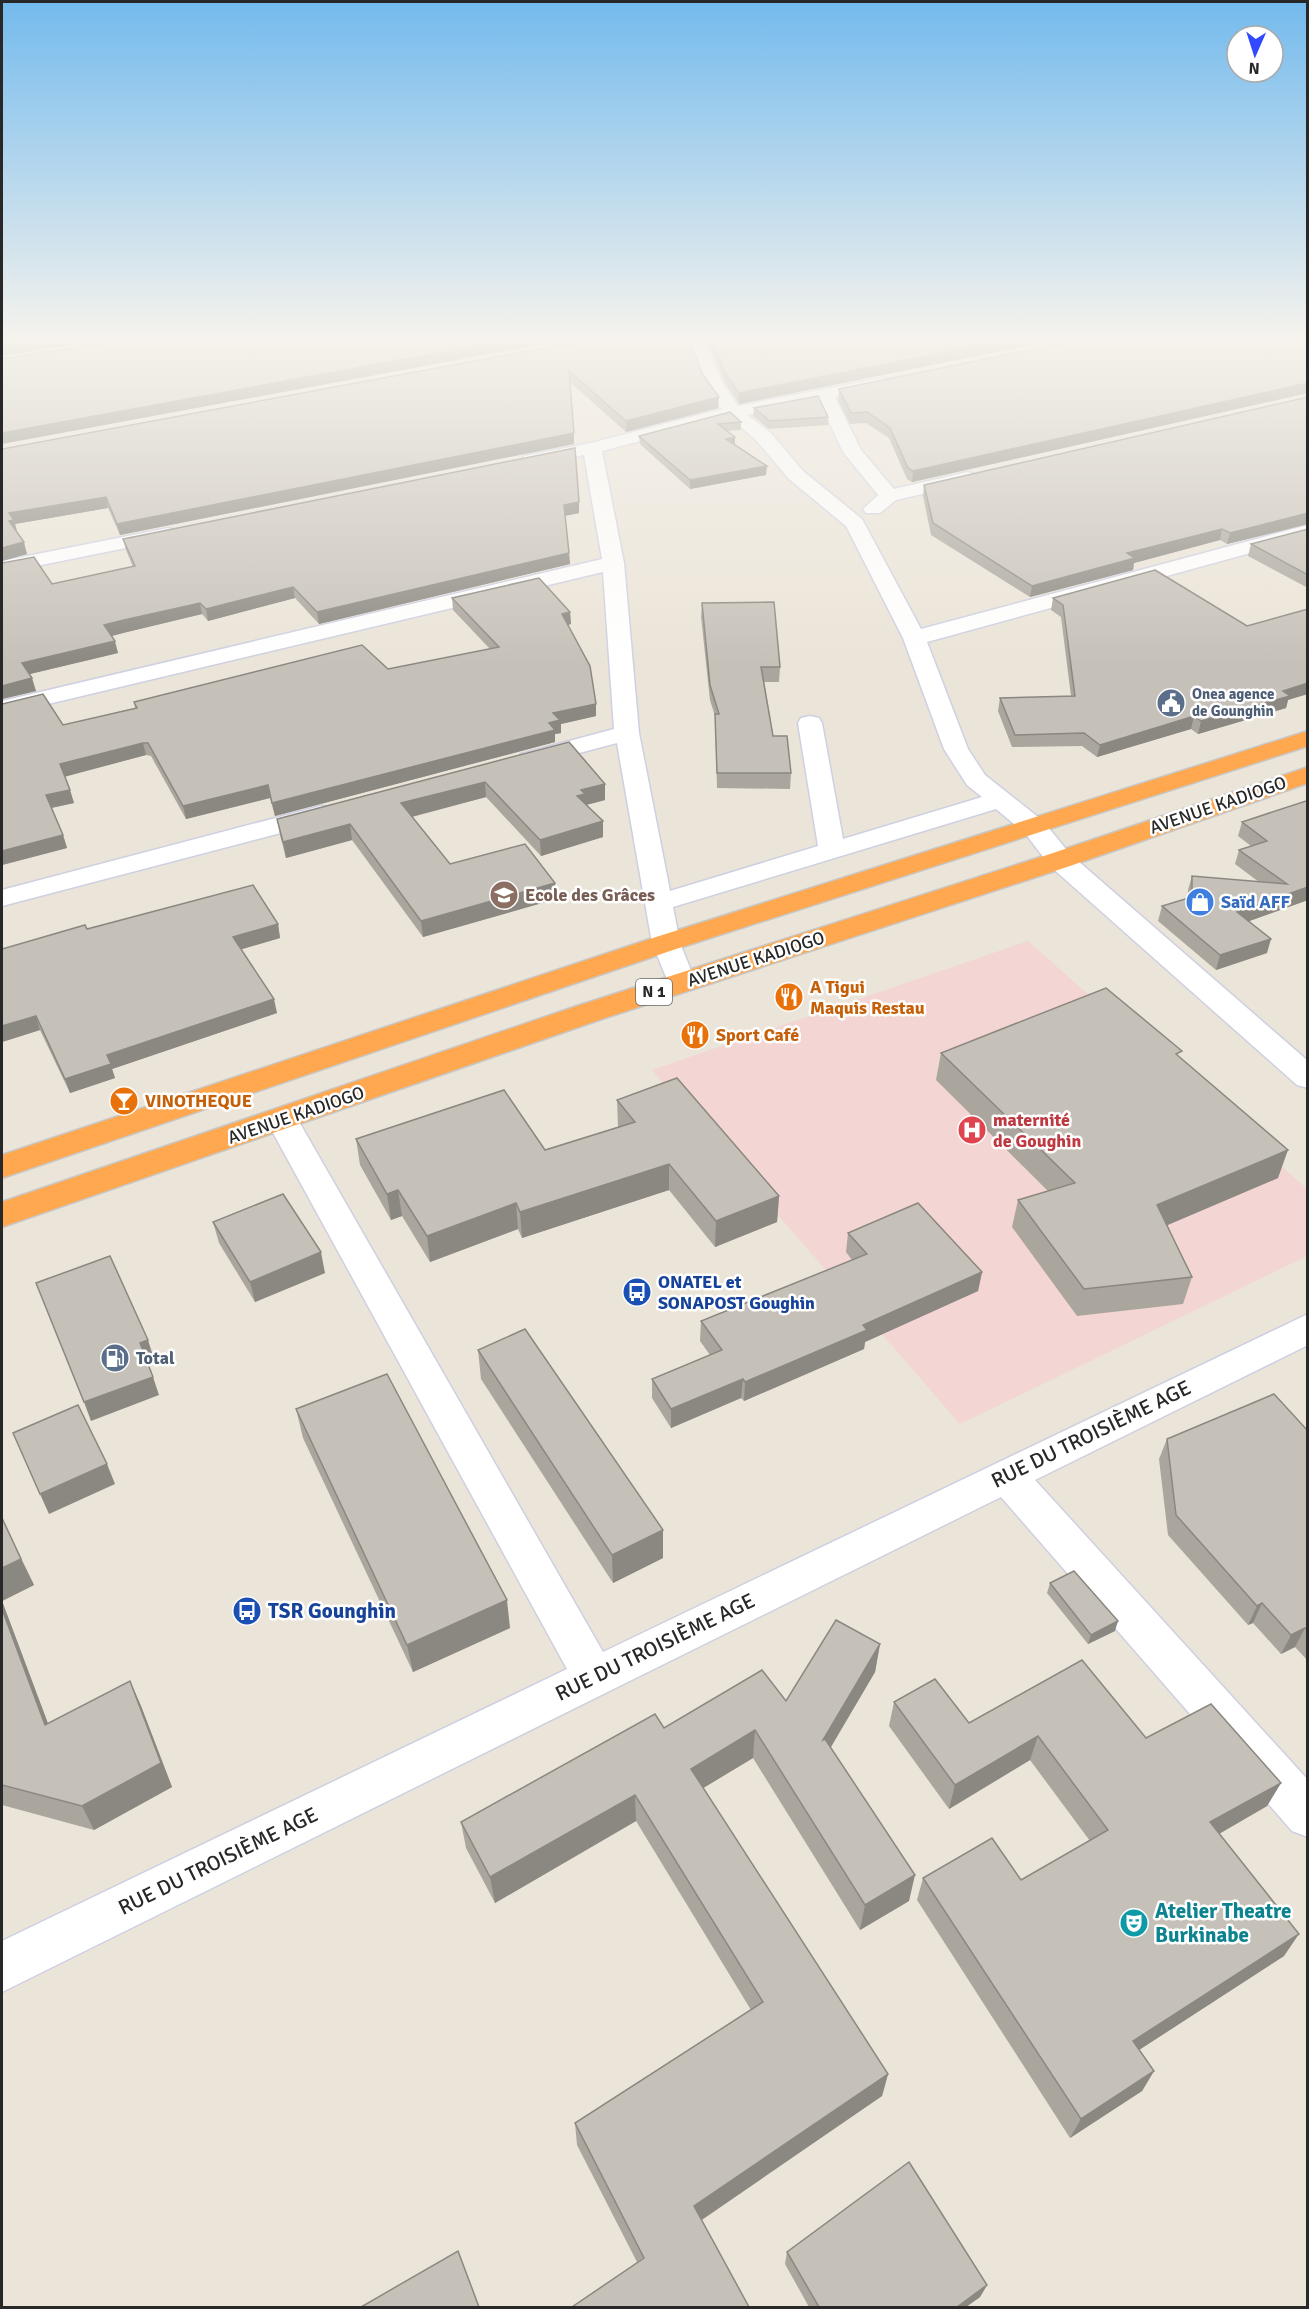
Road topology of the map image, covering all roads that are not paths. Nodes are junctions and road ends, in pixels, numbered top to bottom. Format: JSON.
{"nodes":[{"id":1,"x":583,"y":450,"type":"edge"},
{"id":2,"x":592,"y":450,"type":"edge"},
{"id":3,"x":775,"y":450,"type":"edge"},
{"id":4,"x":851,"y":450,"type":"edge"},
{"id":5,"x":511,"y":464,"type":"edge"},
{"id":6,"x":982,"y":474,"type":"edge"},
{"id":7,"x":889,"y":496,"type":"junction"},
{"id":8,"x":855,"y":523,"type":"junction"},
{"id":9,"x":187,"y":530,"type":"edge"},
{"id":10,"x":1308,"y":531,"type":"edge"},
{"id":11,"x":613,"y":562,"type":"junction"},
{"id":12,"x":2,"y":567,"type":"edge"},
{"id":13,"x":914,"y":638,"type":"junction"},
{"id":14,"x":2,"y":708,"type":"edge"},
{"id":15,"x":810,"y":723,"type":"dead end"},
{"id":16,"x":627,"y":733,"type":"junction"},
{"id":17,"x":1308,"y":738,"type":"edge"},
{"id":18,"x":511,"y":764,"type":"edge"},
{"id":19,"x":1308,"y":774,"type":"edge"},
{"id":20,"x":1000,"y":800,"type":"junction"},
{"id":21,"x":349,"y":807,"type":"edge"},
{"id":22,"x":1034,"y":827,"type":"junction"},
{"id":23,"x":832,"y":850,"type":"junction"},
{"id":24,"x":1060,"y":860,"type":"junction"},
{"id":25,"x":2,"y":898,"type":"edge"},
{"id":26,"x":658,"y":903,"type":"junction"},
{"id":27,"x":666,"y":943,"type":"junction"},
{"id":28,"x":681,"y":983,"type":"junction"},
{"id":29,"x":1308,"y":1078,"type":"edge"},
{"id":30,"x":282,"y":1120,"type":"junction"},
{"id":31,"x":2,"y":1167,"type":"edge"},
{"id":32,"x":2,"y":1215,"type":"edge"},
{"id":33,"x":1308,"y":1328,"type":"edge"},
{"id":34,"x":1006,"y":1475,"type":"junction"},
{"id":35,"x":594,"y":1677,"type":"junction"},
{"id":36,"x":1308,"y":1815,"type":"edge"},
{"id":37,"x":2,"y":1967,"type":"edge"}],
"edges":[{"from":1,"to":5,"type":"street"},
{"from":2,"to":11,"type":"street"},
{"from":3,"to":8,"type":"street"},
{"from":4,"to":7,"type":"street"},
{"from":6,"to":7,"type":"street"},
{"from":7,"to":8,"type":"street"},
{"from":8,"to":13,"type":"street"},
{"from":9,"to":12,"type":"street"},
{"from":10,"to":13,"type":"street"},
{"from":11,"to":14,"type":"street"},
{"from":11,"to":16,"type":"street"},
{"from":13,"to":20,"type":"street"},
{"from":15,"to":23,"type":"street"},
{"from":16,"to":18,"type":"street"},
{"from":16,"to":26,"type":"street"},
{"from":17,"to":22,"type":"highway","name":"AVENUE KADIOGO","number":"N 1"},
{"from":19,"to":24,"type":"highway","name":"AVENUE KADIOGO","number":"N 1"},
{"from":20,"to":22,"type":"street"},
{"from":20,"to":23,"type":"street"},
{"from":21,"to":25,"type":"street"},
{"from":22,"to":24,"type":"street"},
{"from":22,"to":27,"type":"highway","name":"AVENUE KADIOGO","number":"N 1"},
{"from":23,"to":26,"type":"street"},
{"from":24,"to":28,"type":"highway","name":"AVENUE KADIOGO","number":"N 1"},
{"from":24,"to":29,"type":"street"},
{"from":26,"to":27,"type":"street"},
{"from":27,"to":28,"type":"street"},
{"from":27,"to":31,"type":"highway","name":"AVENUE KADIOGO","number":"N 1"},
{"from":28,"to":30,"type":"highway","name":"AVENUE KADIOGO","number":"N 1"},
{"from":30,"to":32,"type":"highway","name":"AVENUE KADIOGO","number":"N 1"},
{"from":30,"to":35,"type":"street"},
{"from":33,"to":34,"type":"street","name":"RUE DU TROISIÈME AGE"},
{"from":34,"to":35,"type":"street","name":"RUE DU TROISIÈME AGE"},
{"from":34,"to":36,"type":"street"},
{"from":35,"to":37,"type":"street","name":"RUE DU TROISIÈME AGE"}]}
